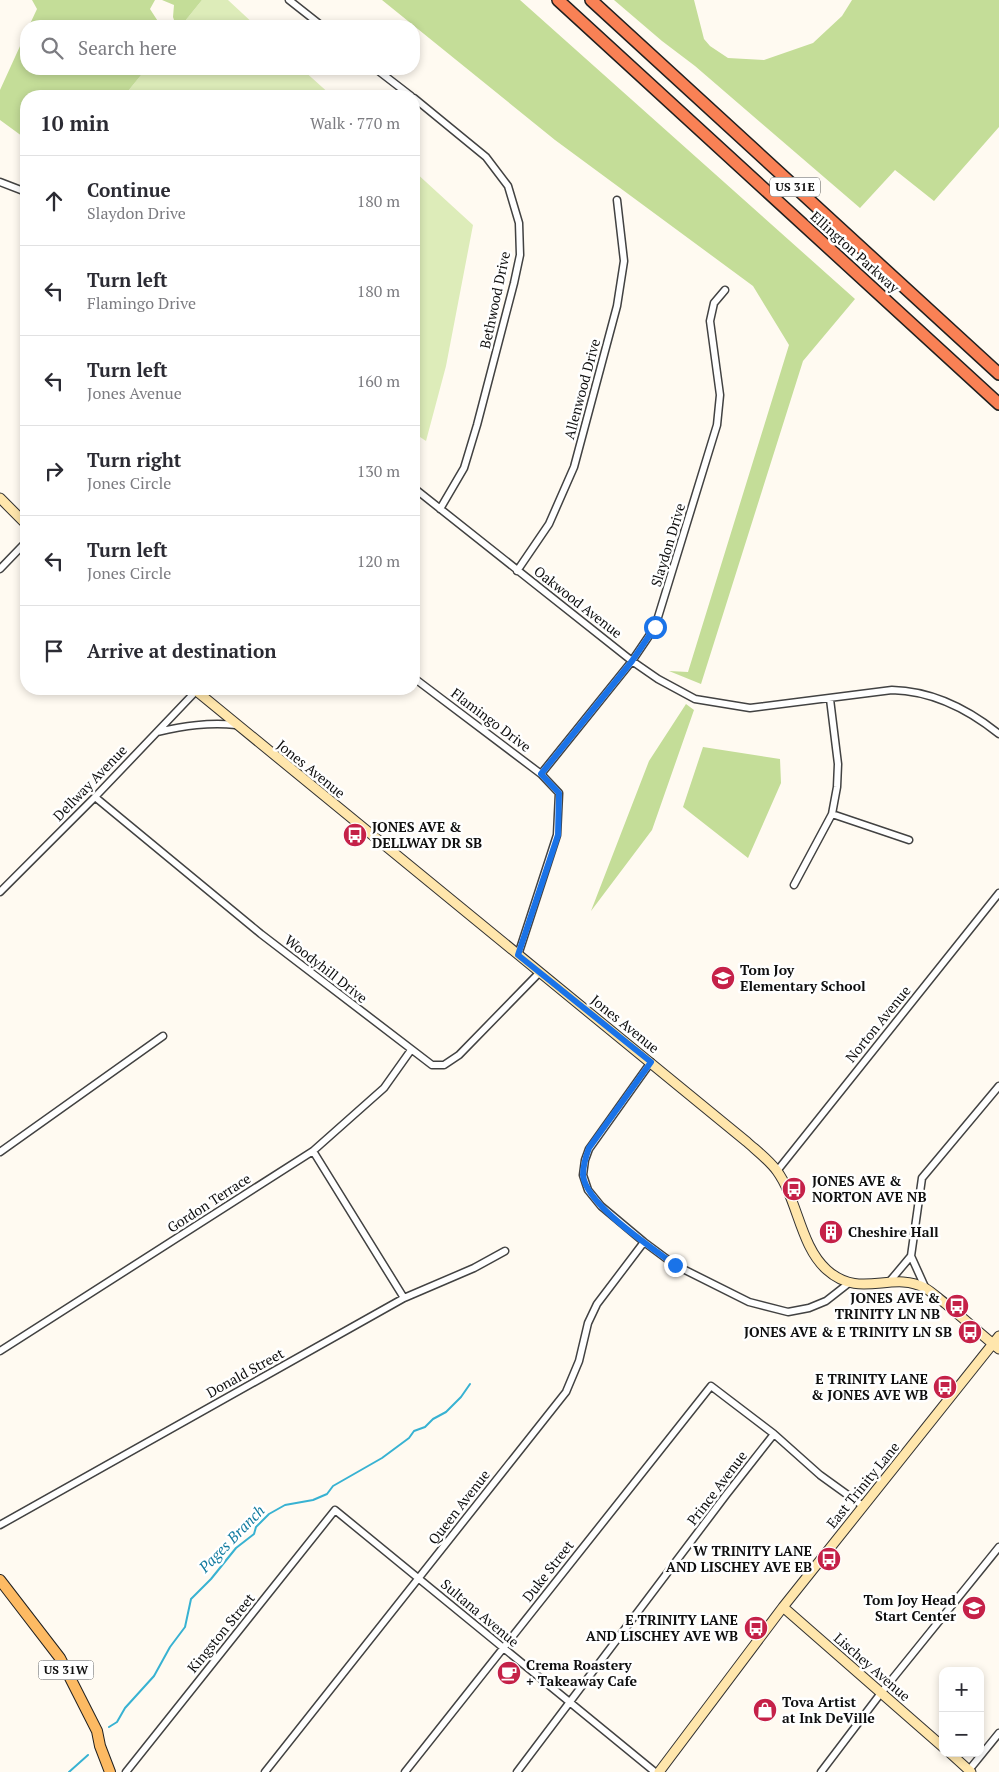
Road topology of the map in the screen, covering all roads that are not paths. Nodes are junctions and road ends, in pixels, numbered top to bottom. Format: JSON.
{"nodes":[{"id":1,"x":289,"y":0,"type":"edge"},
{"id":2,"x":553,"y":0,"type":"edge"},
{"id":3,"x":558,"y":0,"type":"edge"},
{"id":4,"x":591,"y":0,"type":"edge"},
{"id":5,"x":314,"y":20,"type":"edge"},
{"id":6,"x":603,"y":42,"type":"junction"},
{"id":7,"x":384,"y":75,"type":"edge"},
{"id":8,"x":403,"y":90,"type":"edge"},
{"id":9,"x":420,"y":103,"type":"edge"},
{"id":10,"x":0,"y":182,"type":"edge"},
{"id":11,"x":20,"y":190,"type":"edge"},
{"id":12,"x":617,"y":200,"type":"dead end"},
{"id":13,"x":725,"y":290,"type":"dead end"},
{"id":14,"x":999,"y":374,"type":"edge"},
{"id":15,"x":999,"y":404,"type":"edge"},
{"id":16,"x":420,"y":493,"type":"edge"},
{"id":17,"x":0,"y":498,"type":"edge"},
{"id":18,"x":440,"y":509,"type":"junction"},
{"id":19,"x":20,"y":518,"type":"edge"},
{"id":20,"x":20,"y":548,"type":"edge"},
{"id":21,"x":0,"y":569,"type":"edge"},
{"id":22,"x":517,"y":571,"type":"junction"},
{"id":23,"x":632,"y":661,"type":"junction"},
{"id":24,"x":420,"y":683,"type":"edge"},
{"id":25,"x":191,"y":695,"type":"edge"},
{"id":26,"x":203,"y":695,"type":"edge"},
{"id":27,"x":830,"y":699,"type":"junction"},
{"id":28,"x":236,"y":725,"type":"junction"},
{"id":29,"x":156,"y":733,"type":"junction"},
{"id":30,"x":999,"y":734,"type":"edge"},
{"id":31,"x":541,"y":774,"type":"junction"},
{"id":32,"x":95,"y":797,"type":"junction"},
{"id":33,"x":832,"y":814,"type":"junction"},
{"id":34,"x":909,"y":840,"type":"dead end"},
{"id":35,"x":794,"y":885,"type":"dead end"},
{"id":36,"x":0,"y":892,"type":"edge"},
{"id":37,"x":999,"y":893,"type":"edge"},
{"id":38,"x":518,"y":955,"type":"junction"},
{"id":39,"x":540,"y":973,"type":"junction"},
{"id":40,"x":163,"y":1036,"type":"dead end"},
{"id":41,"x":411,"y":1050,"type":"junction"},
{"id":42,"x":651,"y":1062,"type":"junction"},
{"id":43,"x":999,"y":1086,"type":"edge"},
{"id":44,"x":313,"y":1151,"type":"junction"},
{"id":45,"x":0,"y":1152,"type":"edge"},
{"id":46,"x":778,"y":1172,"type":"junction"},
{"id":47,"x":644,"y":1242,"type":"junction"},
{"id":48,"x":505,"y":1251,"type":"dead end"},
{"id":49,"x":911,"y":1256,"type":"junction"},
{"id":50,"x":890,"y":1281,"type":"junction"},
{"id":51,"x":849,"y":1283,"type":"junction"},
{"id":52,"x":925,"y":1287,"type":"junction"},
{"id":53,"x":404,"y":1298,"type":"junction"},
{"id":54,"x":997,"y":1343,"type":"edge"},
{"id":55,"x":0,"y":1351,"type":"edge"},
{"id":56,"x":774,"y":1434,"type":"junction"},
{"id":57,"x":863,"y":1506,"type":"junction"},
{"id":58,"x":335,"y":1510,"type":"joint"},
{"id":59,"x":0,"y":1525,"type":"edge"},
{"id":60,"x":999,"y":1547,"type":"edge"},
{"id":61,"x":419,"y":1578,"type":"junction"},
{"id":62,"x":0,"y":1580,"type":"edge"},
{"id":63,"x":784,"y":1607,"type":"junction"},
{"id":64,"x":503,"y":1649,"type":"junction"},
{"id":65,"x":881,"y":1693,"type":"junction"},
{"id":66,"x":570,"y":1703,"type":"junction"},
{"id":67,"x":999,"y":1733,"type":"edge"},
{"id":68,"x":939,"y":1744,"type":"edge"},
{"id":69,"x":954,"y":1757,"type":"edge"},
{"id":70,"x":970,"y":1771,"type":"edge"},
{"id":71,"x":110,"y":1772,"type":"edge"},
{"id":72,"x":126,"y":1772,"type":"edge"},
{"id":73,"x":265,"y":1772,"type":"edge"},
{"id":74,"x":405,"y":1772,"type":"edge"},
{"id":75,"x":517,"y":1772,"type":"edge"},
{"id":76,"x":655,"y":1772,"type":"edge"},
{"id":77,"x":659,"y":1772,"type":"edge"},
{"id":78,"x":821,"y":1772,"type":"edge"}],
"edges":[{"from":1,"to":5,"type":"street"},
{"from":2,"to":6,"type":"highway"},
{"from":3,"to":6,"type":"highway","name":"Ellington Parkway","number":"US 31E"},
{"from":4,"to":14,"type":"highway","name":"Ellington Parkway","number":"US 31E"},
{"from":6,"to":15,"type":"highway","name":"Ellington Parkway","number":"US 31E"},
{"from":7,"to":8,"type":"street","name":"Bethwood Drive"},
{"from":9,"to":18,"type":"street","name":"Bethwood Drive"},
{"from":10,"to":11,"type":"street"},
{"from":12,"to":22,"type":"street","name":"Allenwood Drive"},
{"from":13,"to":23,"type":"street","name":"Slaydon Drive"},
{"from":16,"to":18,"type":"street","name":"Oakwood Avenue"},
{"from":17,"to":19,"type":"street"},
{"from":18,"to":22,"type":"street","name":"Oakwood Avenue"},
{"from":20,"to":21,"type":"street"},
{"from":22,"to":23,"type":"street","name":"Oakwood Avenue"},
{"from":23,"to":27,"type":"street","name":"Oakwood Avenue"},
{"from":23,"to":31,"type":"street","name":"Slaydon Drive"},
{"from":24,"to":31,"type":"street","name":"Flamingo Drive"},
{"from":25,"to":29,"type":"street","name":"Dellway Avenue"},
{"from":26,"to":28,"type":"street","name":"Jones Avenue"},
{"from":27,"to":30,"type":"street","name":"Oakwood Avenue"},
{"from":27,"to":33,"type":"street"},
{"from":28,"to":29,"type":"street"},
{"from":28,"to":38,"type":"street","name":"Jones Avenue"},
{"from":29,"to":32,"type":"street","name":"Dellway Avenue"},
{"from":31,"to":38,"type":"street","name":"Flamingo Drive"},
{"from":32,"to":36,"type":"street","name":"Dellway Avenue"},
{"from":32,"to":41,"type":"street","name":"Woodyhill Drive"},
{"from":33,"to":34,"type":"street"},
{"from":33,"to":35,"type":"street"},
{"from":37,"to":46,"type":"street","name":"Norton Avenue"},
{"from":38,"to":39,"type":"street","name":"Jones Avenue"},
{"from":39,"to":41,"type":"street","name":"Woodyhill Drive"},
{"from":39,"to":42,"type":"street","name":"Jones Avenue"},
{"from":40,"to":45,"type":"street"},
{"from":41,"to":44,"type":"street","name":"Gordon Terrace"},
{"from":42,"to":46,"type":"street","name":"Jones Avenue"},
{"from":42,"to":47,"type":"street"},
{"from":43,"to":49,"type":"street"},
{"from":44,"to":53,"type":"street"},
{"from":44,"to":55,"type":"street","name":"Gordon Terrace"},
{"from":46,"to":51,"type":"street","name":"Jones Avenue"},
{"from":47,"to":51,"type":"street"},
{"from":47,"to":61,"type":"street","name":"Queen Avenue"},
{"from":48,"to":53,"type":"street","name":"Donald Street"},
{"from":49,"to":50,"type":"street"},
{"from":49,"to":52,"type":"street"},
{"from":50,"to":51,"type":"street","name":"Jones Avenue"},
{"from":50,"to":52,"type":"street","name":"Jones Avenue"},
{"from":52,"to":54,"type":"street","name":"Jones Avenue"},
{"from":53,"to":59,"type":"street","name":"Donald Street"},
{"from":54,"to":57,"type":"street","name":"East Trinity Lane"},
{"from":56,"to":57,"type":"street"},
{"from":56,"to":64,"type":"street","name":"Duke Street"},
{"from":56,"to":66,"type":"street","name":"Prince Avenue"},
{"from":57,"to":63,"type":"street","name":"East Trinity Lane"},
{"from":58,"to":61,"type":"street","name":"Sultana Avenue"},
{"from":58,"to":72,"type":"street","name":"Kingston Street"},
{"from":60,"to":65,"type":"street"},
{"from":61,"to":64,"type":"street","name":"Sultana Avenue"},
{"from":61,"to":73,"type":"street","name":"Queen Avenue"},
{"from":62,"to":71,"type":"main road","number":"US 31W"},
{"from":63,"to":65,"type":"street","name":"Lischey Avenue"},
{"from":63,"to":77,"type":"street","name":"East Trinity Lane"},
{"from":64,"to":66,"type":"street","name":"Sultana Avenue"},
{"from":64,"to":74,"type":"street","name":"Duke Street"},
{"from":65,"to":68,"type":"street","name":"Lischey Avenue"},
{"from":65,"to":78,"type":"street"},
{"from":66,"to":75,"type":"street","name":"Prince Avenue"},
{"from":66,"to":76,"type":"street","name":"Sultana Avenue"},
{"from":67,"to":70,"type":"street"},
{"from":69,"to":70,"type":"street"}]}
